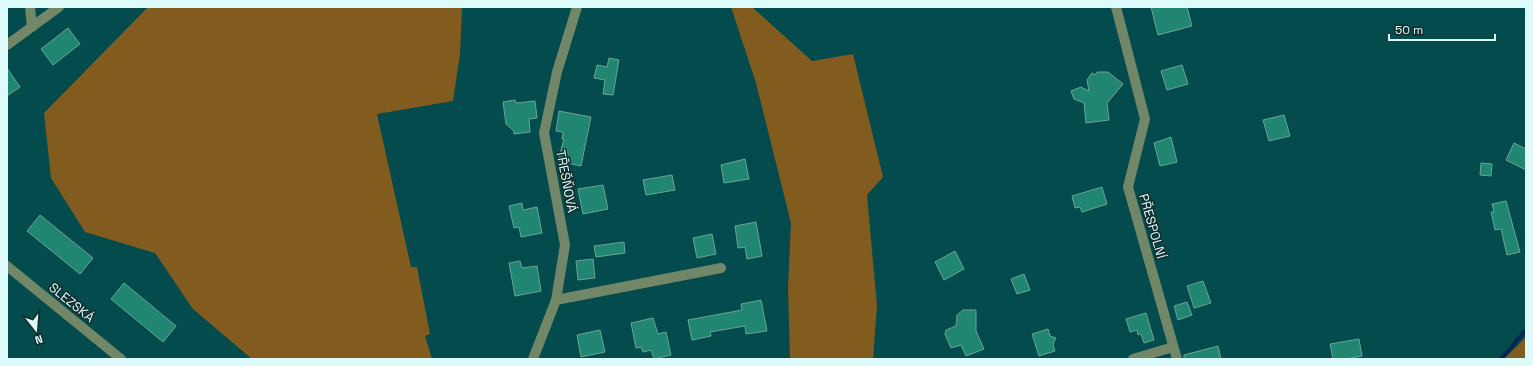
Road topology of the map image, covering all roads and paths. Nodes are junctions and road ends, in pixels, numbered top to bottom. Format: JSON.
{"nodes":[{"id":1,"x":30,"y":7,"type":"edge"},
{"id":2,"x":59,"y":7,"type":"edge"},
{"id":3,"x":577,"y":7,"type":"edge"},
{"id":4,"x":1116,"y":7,"type":"edge"},
{"id":5,"x":32,"y":27,"type":"junction"},
{"id":6,"x":7,"y":46,"type":"edge"},
{"id":7,"x":7,"y":266,"type":"edge"},
{"id":8,"x":721,"y":268,"type":"dead end"},
{"id":9,"x":556,"y":300,"type":"junction"},
{"id":10,"x":1173,"y":347,"type":"junction"},
{"id":11,"x":122,"y":359,"type":"edge"},
{"id":12,"x":533,"y":359,"type":"edge"},
{"id":13,"x":1134,"y":359,"type":"edge"},
{"id":14,"x":1177,"y":359,"type":"edge"}],
"edges":[{"from":1,"to":5,"type":"street"},
{"from":2,"to":5,"type":"street"},
{"from":3,"to":9,"type":"street","name":"TŘEŠŇOVÁ"},
{"from":4,"to":10,"type":"street","name":"PŘESPOLNÍ"},
{"from":5,"to":6,"type":"street"},
{"from":7,"to":11,"type":"street","name":"SLEZSKÁ"},
{"from":8,"to":9,"type":"street"},
{"from":9,"to":12,"type":"street","name":"TŘEŠŇOVÁ"},
{"from":10,"to":13,"type":"street"},
{"from":10,"to":14,"type":"street","name":"PŘESPOLNÍ"}]}
